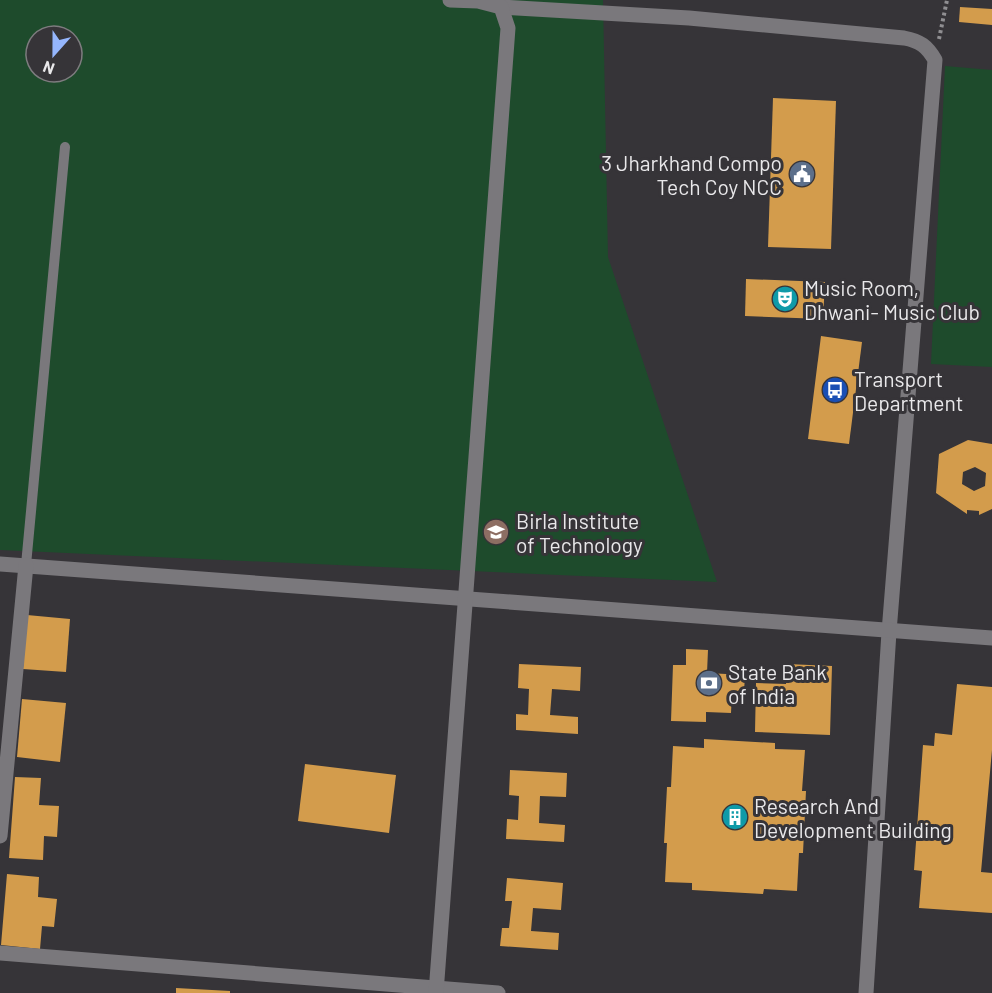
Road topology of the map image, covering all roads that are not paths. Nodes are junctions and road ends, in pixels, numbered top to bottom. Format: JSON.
{"nodes":[{"id":1,"x":450,"y":0,"type":"edge"},
{"id":2,"x":501,"y":7,"type":"junction"},
{"id":3,"x":65,"y":147,"type":"dead end"},
{"id":4,"x":0,"y":564,"type":"edge"},
{"id":5,"x":26,"y":565,"type":"junction"},
{"id":6,"x":467,"y":601,"type":"junction"},
{"id":7,"x":889,"y":632,"type":"junction"},
{"id":8,"x":992,"y":638,"type":"edge"},
{"id":9,"x":0,"y":836,"type":"edge"},
{"id":10,"x":0,"y":953,"type":"edge"},
{"id":11,"x":436,"y":991,"type":"edge"},
{"id":12,"x":498,"y":993,"type":"edge"},
{"id":13,"x":866,"y":993,"type":"edge"}],
"edges":[{"from":1,"to":2,"type":"street"},
{"from":2,"to":6,"type":"street"},
{"from":2,"to":7,"type":"street"},
{"from":3,"to":5,"type":"lane"},
{"from":4,"to":5,"type":"street"},
{"from":5,"to":6,"type":"street"},
{"from":5,"to":9,"type":"street"},
{"from":6,"to":7,"type":"street"},
{"from":6,"to":11,"type":"street"},
{"from":7,"to":8,"type":"street"},
{"from":7,"to":13,"type":"street"},
{"from":10,"to":11,"type":"street"},
{"from":11,"to":12,"type":"street"}]}
